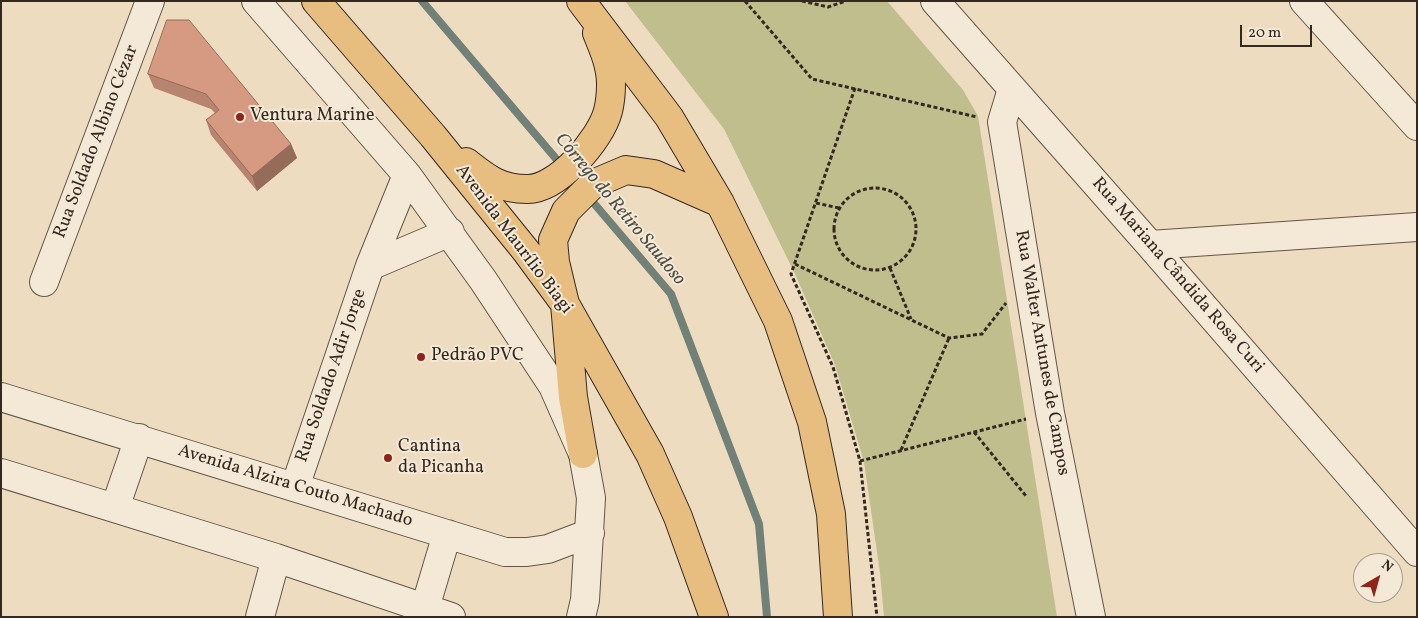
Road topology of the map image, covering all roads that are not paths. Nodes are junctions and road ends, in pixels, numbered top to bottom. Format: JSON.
{"nodes":[{"id":1,"x":150,"y":1,"type":"edge"},
{"id":2,"x":256,"y":1,"type":"edge"},
{"id":3,"x":316,"y":1,"type":"edge"},
{"id":4,"x":935,"y":1,"type":"edge"},
{"id":5,"x":1304,"y":1,"type":"edge"},
{"id":6,"x":585,"y":5,"type":"edge"},
{"id":7,"x":1012,"y":88,"type":"junction"},
{"id":8,"x":1417,"y":126,"type":"edge"},
{"id":9,"x":434,"y":136,"type":"junction"},
{"id":10,"x":407,"y":175,"type":"junction"},
{"id":11,"x":720,"y":202,"type":"junction"},
{"id":12,"x":1417,"y":227,"type":"edge"},
{"id":13,"x":450,"y":232,"type":"junction"},
{"id":14,"x":1150,"y":245,"type":"junction"},
{"id":15,"x":370,"y":266,"type":"junction"},
{"id":16,"x":44,"y":282,"type":"dead end"},
{"id":17,"x":565,"y":304,"type":"junction"},
{"id":18,"x":1,"y":397,"type":"edge"},
{"id":19,"x":139,"y":438,"type":"junction"},
{"id":20,"x":583,"y":454,"type":"junction"},
{"id":21,"x":1,"y":473,"type":"edge"},
{"id":22,"x":294,"y":487,"type":"junction"},
{"id":23,"x":114,"y":508,"type":"junction"},
{"id":24,"x":590,"y":533,"type":"junction"},
{"id":25,"x":447,"y":534,"type":"junction"},
{"id":26,"x":1417,"y":552,"type":"edge"},
{"id":27,"x":276,"y":558,"type":"junction"},
{"id":28,"x":425,"y":608,"type":"junction"},
{"id":29,"x":260,"y":617,"type":"edge"},
{"id":30,"x":451,"y":617,"type":"edge"},
{"id":31,"x":581,"y":617,"type":"edge"},
{"id":32,"x":714,"y":617,"type":"edge"},
{"id":33,"x":838,"y":617,"type":"edge"},
{"id":34,"x":1091,"y":617,"type":"edge"}],
"edges":[{"from":1,"to":16,"type":"street","name":"Rua Soldado Albino Cézar"},
{"from":2,"to":10,"type":"street"},
{"from":3,"to":9,"type":"main road","name":"Avenida Maurílio Biagi"},
{"from":4,"to":7,"type":"street","name":"Rua Mariana Cândida Rosa Curi"},
{"from":5,"to":8,"type":"street"},
{"from":6,"to":9,"type":"main road"},
{"from":6,"to":11,"type":"main road"},
{"from":7,"to":14,"type":"street","name":"Rua Mariana Cândida Rosa Curi"},
{"from":7,"to":34,"type":"street","name":"Rua Walter Antunes de Campos"},
{"from":9,"to":17,"type":"main road","name":"Avenida Maurílio Biagi"},
{"from":10,"to":13,"type":"street"},
{"from":10,"to":15,"type":"street","name":"Rua Soldado Adir Jorge"},
{"from":11,"to":17,"type":"main road"},
{"from":11,"to":33,"type":"main road"},
{"from":12,"to":14,"type":"street"},
{"from":13,"to":15,"type":"street","name":"Rua Soldado Adir Jorge"},
{"from":13,"to":20,"type":"street"},
{"from":14,"to":26,"type":"street","name":"Rua Mariana Cândida Rosa Curi"},
{"from":15,"to":22,"type":"street","name":"Rua Soldado Adir Jorge"},
{"from":17,"to":20,"type":"main road"},
{"from":17,"to":32,"type":"main road","name":"Avenida Maurílio Biagi"},
{"from":18,"to":19,"type":"street","name":"Avenida Alzira Couto Machado"},
{"from":19,"to":22,"type":"street","name":"Avenida Alzira Couto Machado"},
{"from":19,"to":23,"type":"street"},
{"from":20,"to":24,"type":"street"},
{"from":21,"to":23,"type":"street"},
{"from":22,"to":25,"type":"street","name":"Avenida Alzira Couto Machado"},
{"from":23,"to":27,"type":"street"},
{"from":24,"to":25,"type":"street","name":"Avenida Alzira Couto Machado"},
{"from":24,"to":31,"type":"street"},
{"from":25,"to":28,"type":"street"},
{"from":27,"to":28,"type":"street"},
{"from":27,"to":29,"type":"street"},
{"from":28,"to":30,"type":"street"}]}
